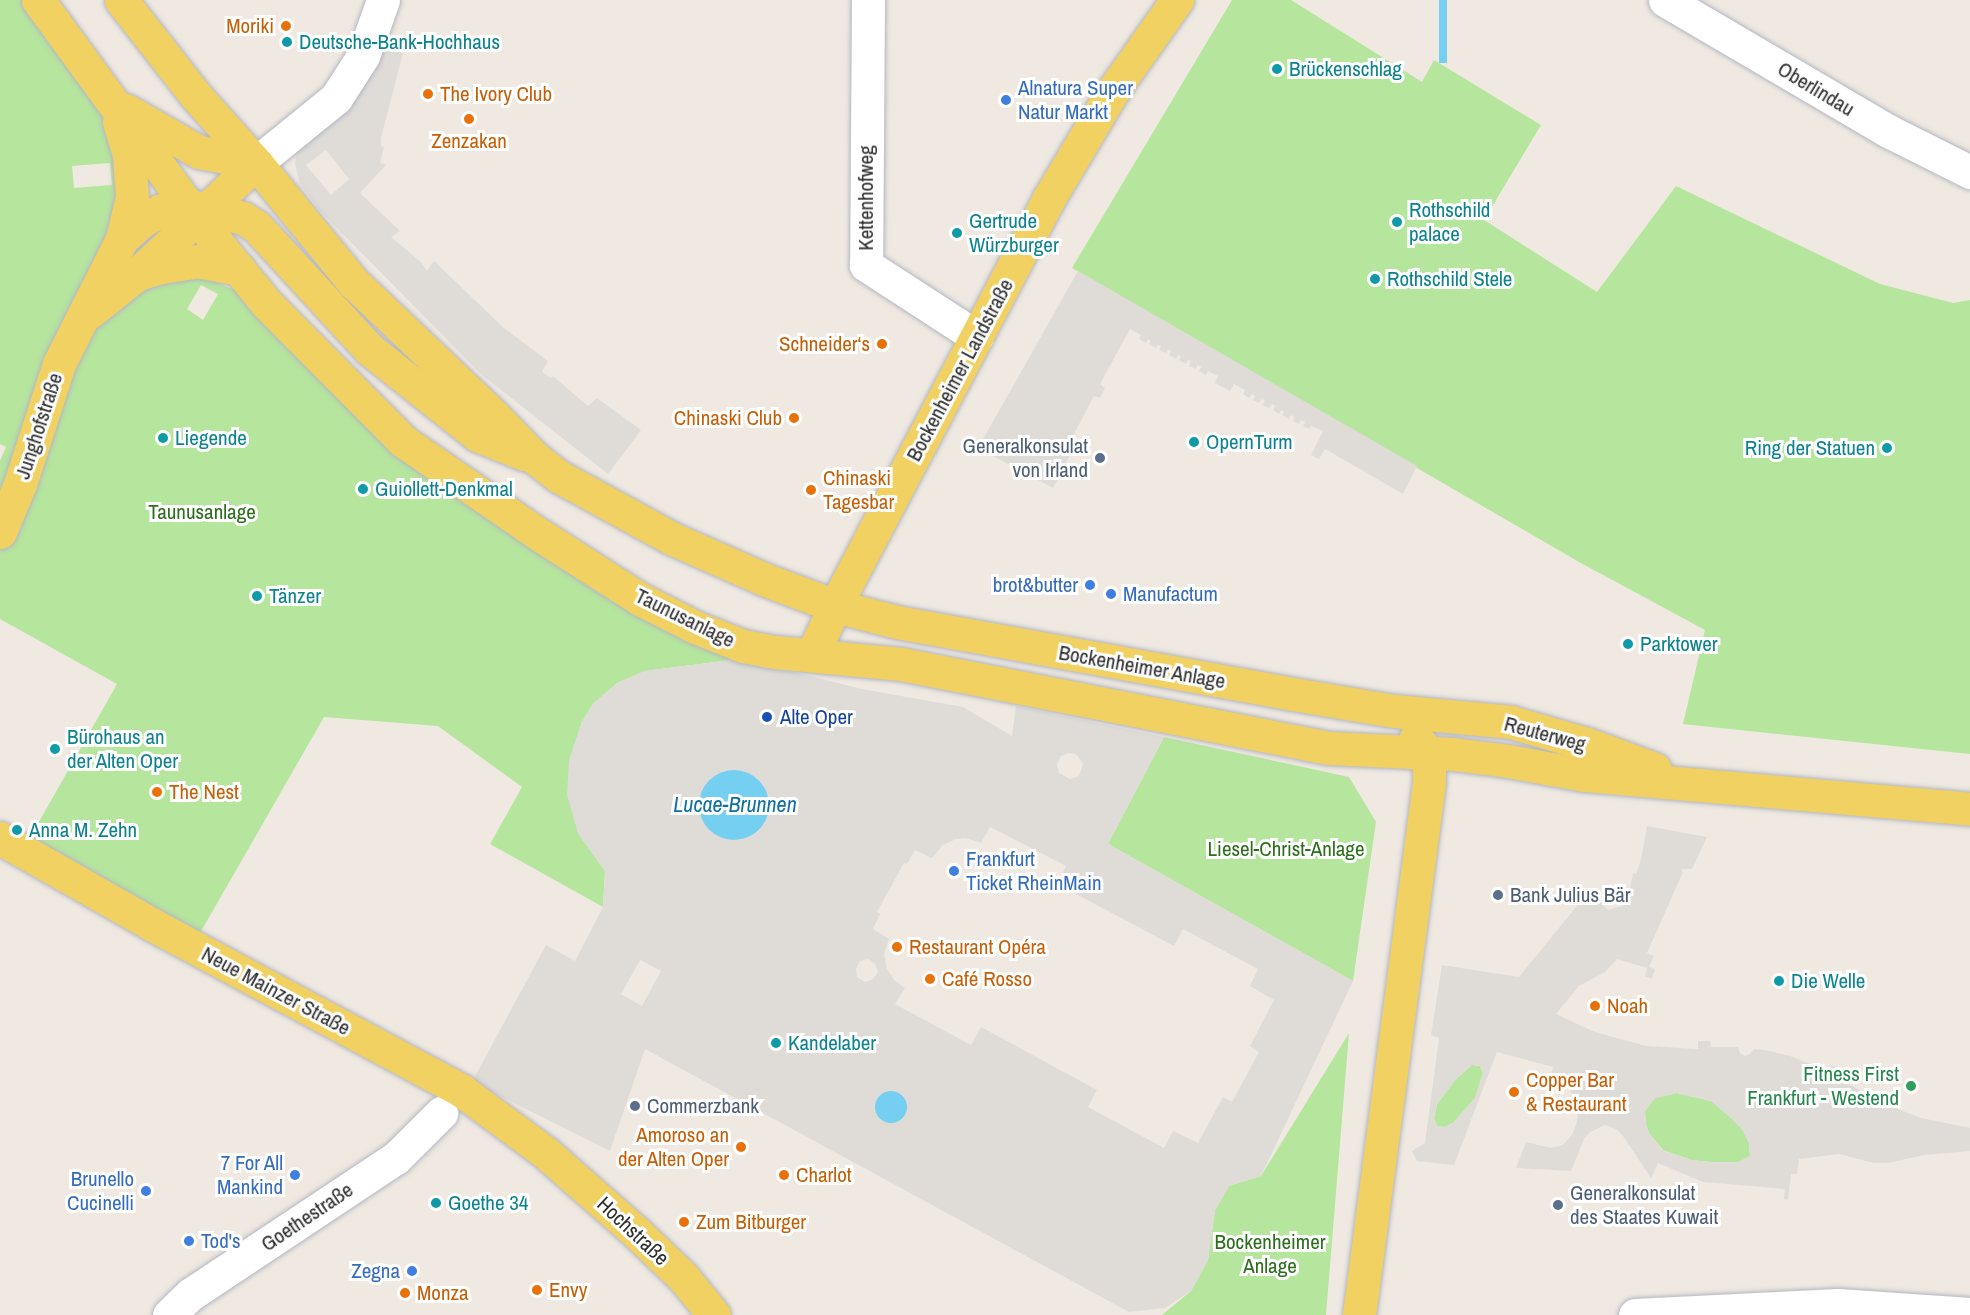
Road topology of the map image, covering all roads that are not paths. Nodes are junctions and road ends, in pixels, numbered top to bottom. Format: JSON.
{"nodes":[{"id":1,"x":38,"y":0,"type":"edge"},
{"id":2,"x":121,"y":0,"type":"edge"},
{"id":3,"x":383,"y":0,"type":"edge"},
{"id":4,"x":868,"y":0,"type":"edge"},
{"id":5,"x":1177,"y":0,"type":"edge"},
{"id":6,"x":1665,"y":0,"type":"edge"},
{"id":7,"x":114,"y":103,"type":"junction"},
{"id":8,"x":217,"y":121,"type":"junction"},
{"id":9,"x":217,"y":158,"type":"junction"},
{"id":10,"x":256,"y":163,"type":"junction"},
{"id":11,"x":1970,"y":172,"type":"edge"},
{"id":12,"x":198,"y":210,"type":"junction"},
{"id":13,"x":122,"y":239,"type":"junction"},
{"id":14,"x":239,"y":269,"type":"junction"},
{"id":15,"x":136,"y":275,"type":"junction"},
{"id":16,"x":80,"y":321,"type":"junction"},
{"id":17,"x":977,"y":337,"type":"junction"},
{"id":18,"x":534,"y":458,"type":"junction"},
{"id":19,"x":0,"y":532,"type":"edge"},
{"id":20,"x":835,"y":606,"type":"junction"},
{"id":21,"x":812,"y":655,"type":"junction"},
{"id":22,"x":880,"y":661,"type":"joint"},
{"id":23,"x":1395,"y":711,"type":"junction"},
{"id":24,"x":1429,"y":754,"type":"junction"},
{"id":25,"x":1690,"y":783,"type":"junction"},
{"id":26,"x":1970,"y":809,"type":"edge"},
{"id":27,"x":0,"y":838,"type":"edge"},
{"id":28,"x":441,"y":1113,"type":"dead end"},
{"id":29,"x":546,"y":1153,"type":"joint"},
{"id":30,"x":1970,"y":1314,"type":"edge"},
{"id":31,"x":169,"y":1315,"type":"edge"},
{"id":32,"x":714,"y":1315,"type":"edge"},
{"id":33,"x":1359,"y":1315,"type":"edge"},
{"id":34,"x":1635,"y":1315,"type":"edge"}],
"edges":[{"from":1,"to":7,"type":"main road","name":"Taunusanlage"},
{"from":2,"to":8,"type":"main road"},
{"from":3,"to":10,"type":"street"},
{"from":4,"to":17,"type":"street","name":"Kettenhofweg"},
{"from":5,"to":17,"type":"main road","name":"Bockenheimer Landstraße"},
{"from":6,"to":11,"type":"street","name":"Oberlindau"},
{"from":7,"to":9,"type":"main road","name":"Taunusanlage"},
{"from":7,"to":12,"type":"main road","name":"Taunusanlage"},
{"from":7,"to":13,"type":"main road"},
{"from":8,"to":9,"type":"main road"},
{"from":8,"to":10,"type":"main road"},
{"from":9,"to":10,"type":"main road","name":"Taunusanlage"},
{"from":9,"to":12,"type":"main road"},
{"from":10,"to":12,"type":"main road"},
{"from":10,"to":18,"type":"main road"},
{"from":12,"to":13,"type":"main road","name":"Junghofstraße"},
{"from":12,"to":14,"type":"main road","name":"Taunusanlage"},
{"from":12,"to":15,"type":"main road","name":"Junghofstraße"},
{"from":12,"to":18,"type":"main road"},
{"from":13,"to":16,"type":"main road","name":"Junghofstraße"},
{"from":14,"to":15,"type":"main road"},
{"from":14,"to":21,"type":"main road","name":"Taunusanlage"},
{"from":15,"to":16,"type":"main road","name":"Junghofstraße"},
{"from":16,"to":19,"type":"main road","name":"Junghofstraße"},
{"from":17,"to":20,"type":"main road","name":"Bockenheimer Landstraße"},
{"from":18,"to":20,"type":"main road"},
{"from":20,"to":21,"type":"main road","name":"Bockenheimer Landstraße"},
{"from":20,"to":23,"type":"main road","name":"Bockenheimer Anlage"},
{"from":21,"to":22,"type":"main road","name":"Taunusanlage"},
{"from":22,"to":24,"type":"main road","name":"Bockenheimer Anlage"},
{"from":23,"to":24,"type":"main road"},
{"from":23,"to":25,"type":"main road","name":"Reuterweg"},
{"from":24,"to":25,"type":"main road","name":"Reuterweg"},
{"from":24,"to":33,"type":"main road"},
{"from":25,"to":26,"type":"main road","name":"Reuterweg"},
{"from":27,"to":29,"type":"main road","name":"Neue Mainzer Straße"},
{"from":28,"to":31,"type":"street","name":"Goethestraße"},
{"from":29,"to":32,"type":"main road","name":"Hochstraße"},
{"from":30,"to":34,"type":"street"}]}
